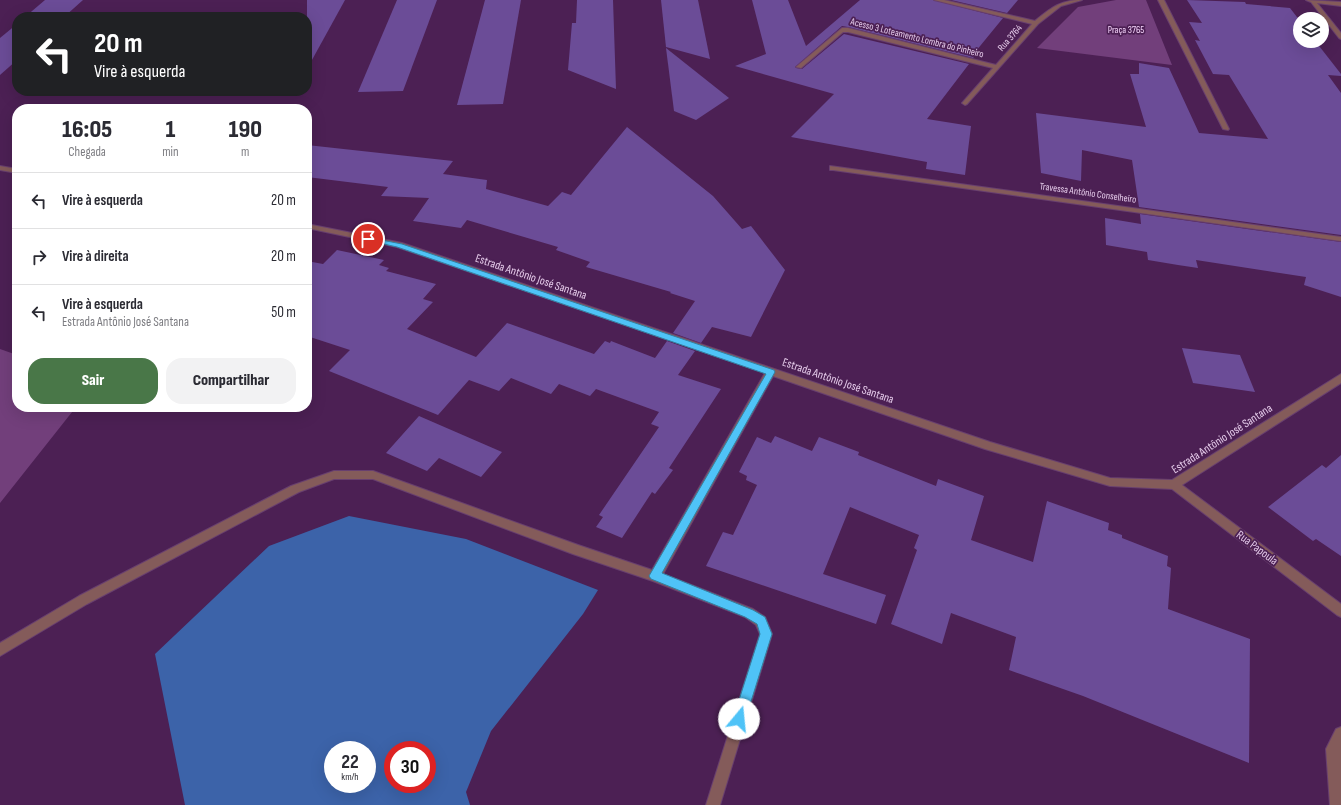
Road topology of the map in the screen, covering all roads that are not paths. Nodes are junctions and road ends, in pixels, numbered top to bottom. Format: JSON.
{"nodes":[{"id":1,"x":937,"y":0,"type":"edge"},
{"id":2,"x":1079,"y":0,"type":"edge"},
{"id":3,"x":1161,"y":0,"type":"edge"},
{"id":4,"x":1309,"y":0,"type":"edge"},
{"id":5,"x":1312,"y":0,"type":"edge"},
{"id":6,"x":1341,"y":4,"type":"edge"},
{"id":7,"x":1036,"y":23,"type":"junction"},
{"id":8,"x":1341,"y":37,"type":"edge"},
{"id":9,"x":799,"y":67,"type":"dead end"},
{"id":10,"x":997,"y":67,"type":"junction"},
{"id":11,"x":965,"y":102,"type":"dead end"},
{"id":12,"x":1226,"y":130,"type":"dead end"},
{"id":13,"x":0,"y":168,"type":"edge"},
{"id":14,"x":833,"y":168,"type":"dead end"},
{"id":15,"x":12,"y":170,"type":"edge"},
{"id":16,"x":312,"y":227,"type":"edge"},
{"id":17,"x":1341,"y":239,"type":"edge"},
{"id":18,"x":771,"y":372,"type":"junction"},
{"id":19,"x":1341,"y":378,"type":"edge"},
{"id":20,"x":1174,"y":485,"type":"junction"},
{"id":21,"x":655,"y":576,"type":"junction"},
{"id":22,"x":1341,"y":611,"type":"edge"},
{"id":23,"x":0,"y":650,"type":"edge"},
{"id":24,"x":1341,"y":734,"type":"edge"},
{"id":25,"x":713,"y":805,"type":"edge"},
{"id":26,"x":1337,"y":805,"type":"edge"}],
"edges":[{"from":1,"to":7,"type":"street"},
{"from":2,"to":7,"type":"street","name":"Rua 3764"},
{"from":3,"to":12,"type":"street"},
{"from":4,"to":5,"type":"street"},
{"from":5,"to":6,"type":"street"},
{"from":5,"to":8,"type":"street"},
{"from":7,"to":10,"type":"street","name":"Rua 3764"},
{"from":9,"to":10,"type":"street","name":"Acesso 3 Loteamento Lombra do Pinheiro"},
{"from":10,"to":11,"type":"street","name":"Rua 3764"},
{"from":13,"to":15,"type":"street"},
{"from":14,"to":17,"type":"street","name":"Travessa Antônio Conselheiro"},
{"from":16,"to":18,"type":"street","name":"Estrada Antônio José Santana"},
{"from":18,"to":20,"type":"street","name":"Estrada Antônio José Santana"},
{"from":18,"to":21,"type":"street"},
{"from":19,"to":20,"type":"street","name":"Estrada Antônio José Santana"},
{"from":20,"to":22,"type":"street","name":"Rua Papoula"},
{"from":21,"to":23,"type":"street"},
{"from":21,"to":25,"type":"street"},
{"from":24,"to":26,"type":"street"}]}
